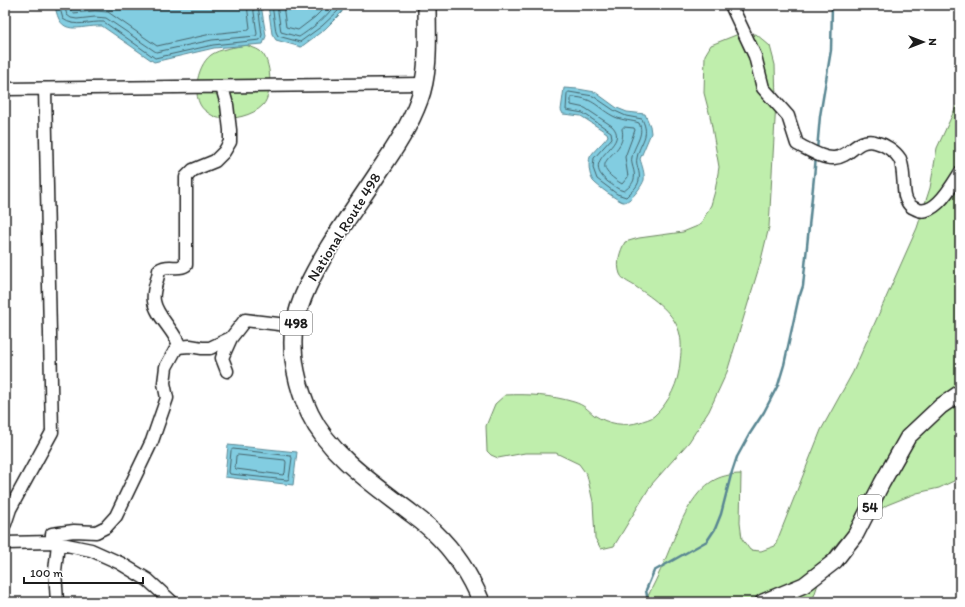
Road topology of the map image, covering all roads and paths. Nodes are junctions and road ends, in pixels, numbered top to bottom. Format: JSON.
{"nodes":[{"id":1,"x":427,"y":5,"type":"edge"},
{"id":2,"x":731,"y":5,"type":"edge"},
{"id":3,"x":424,"y":84,"type":"junction"},
{"id":4,"x":222,"y":87,"type":"junction"},
{"id":5,"x":5,"y":89,"type":"edge"},
{"id":6,"x":45,"y":89,"type":"junction"},
{"id":7,"x":960,"y":173,"type":"edge"},
{"id":8,"x":295,"y":326,"type":"junction"},
{"id":9,"x":231,"y":338,"type":"junction"},
{"id":10,"x":180,"y":347,"type":"junction"},
{"id":11,"x":226,"y":371,"type":"dead end"},
{"id":12,"x":960,"y":393,"type":"edge"},
{"id":13,"x":5,"y":524,"type":"edge"},
{"id":14,"x":5,"y":529,"type":"edge"},
{"id":15,"x":6,"y":543,"type":"edge"},
{"id":16,"x":55,"y":543,"type":"junction"},
{"id":17,"x":57,"y":602,"type":"edge"},
{"id":18,"x":172,"y":602,"type":"edge"},
{"id":19,"x":481,"y":602,"type":"edge"},
{"id":20,"x":763,"y":602,"type":"edge"}],
"edges":[{"from":1,"to":3,"type":"highway","name":"National Route 498","number":"498"},
{"from":2,"to":7,"type":"street"},
{"from":3,"to":4,"type":"street"},
{"from":3,"to":8,"type":"highway","name":"National Route 498","number":"498"},
{"from":4,"to":6,"type":"street"},
{"from":4,"to":10,"type":"street"},
{"from":5,"to":6,"type":"street"},
{"from":6,"to":13,"type":"street"},
{"from":8,"to":9,"type":"street"},
{"from":8,"to":19,"type":"highway","name":"National Route 498","number":"498"},
{"from":9,"to":10,"type":"street"},
{"from":9,"to":11,"type":"street"},
{"from":10,"to":16,"type":"street"},
{"from":12,"to":20,"type":"main road","number":"54"},
{"from":14,"to":15,"type":"street"},
{"from":15,"to":16,"type":"street"},
{"from":16,"to":17,"type":"street"},
{"from":16,"to":18,"type":"street"}]}
